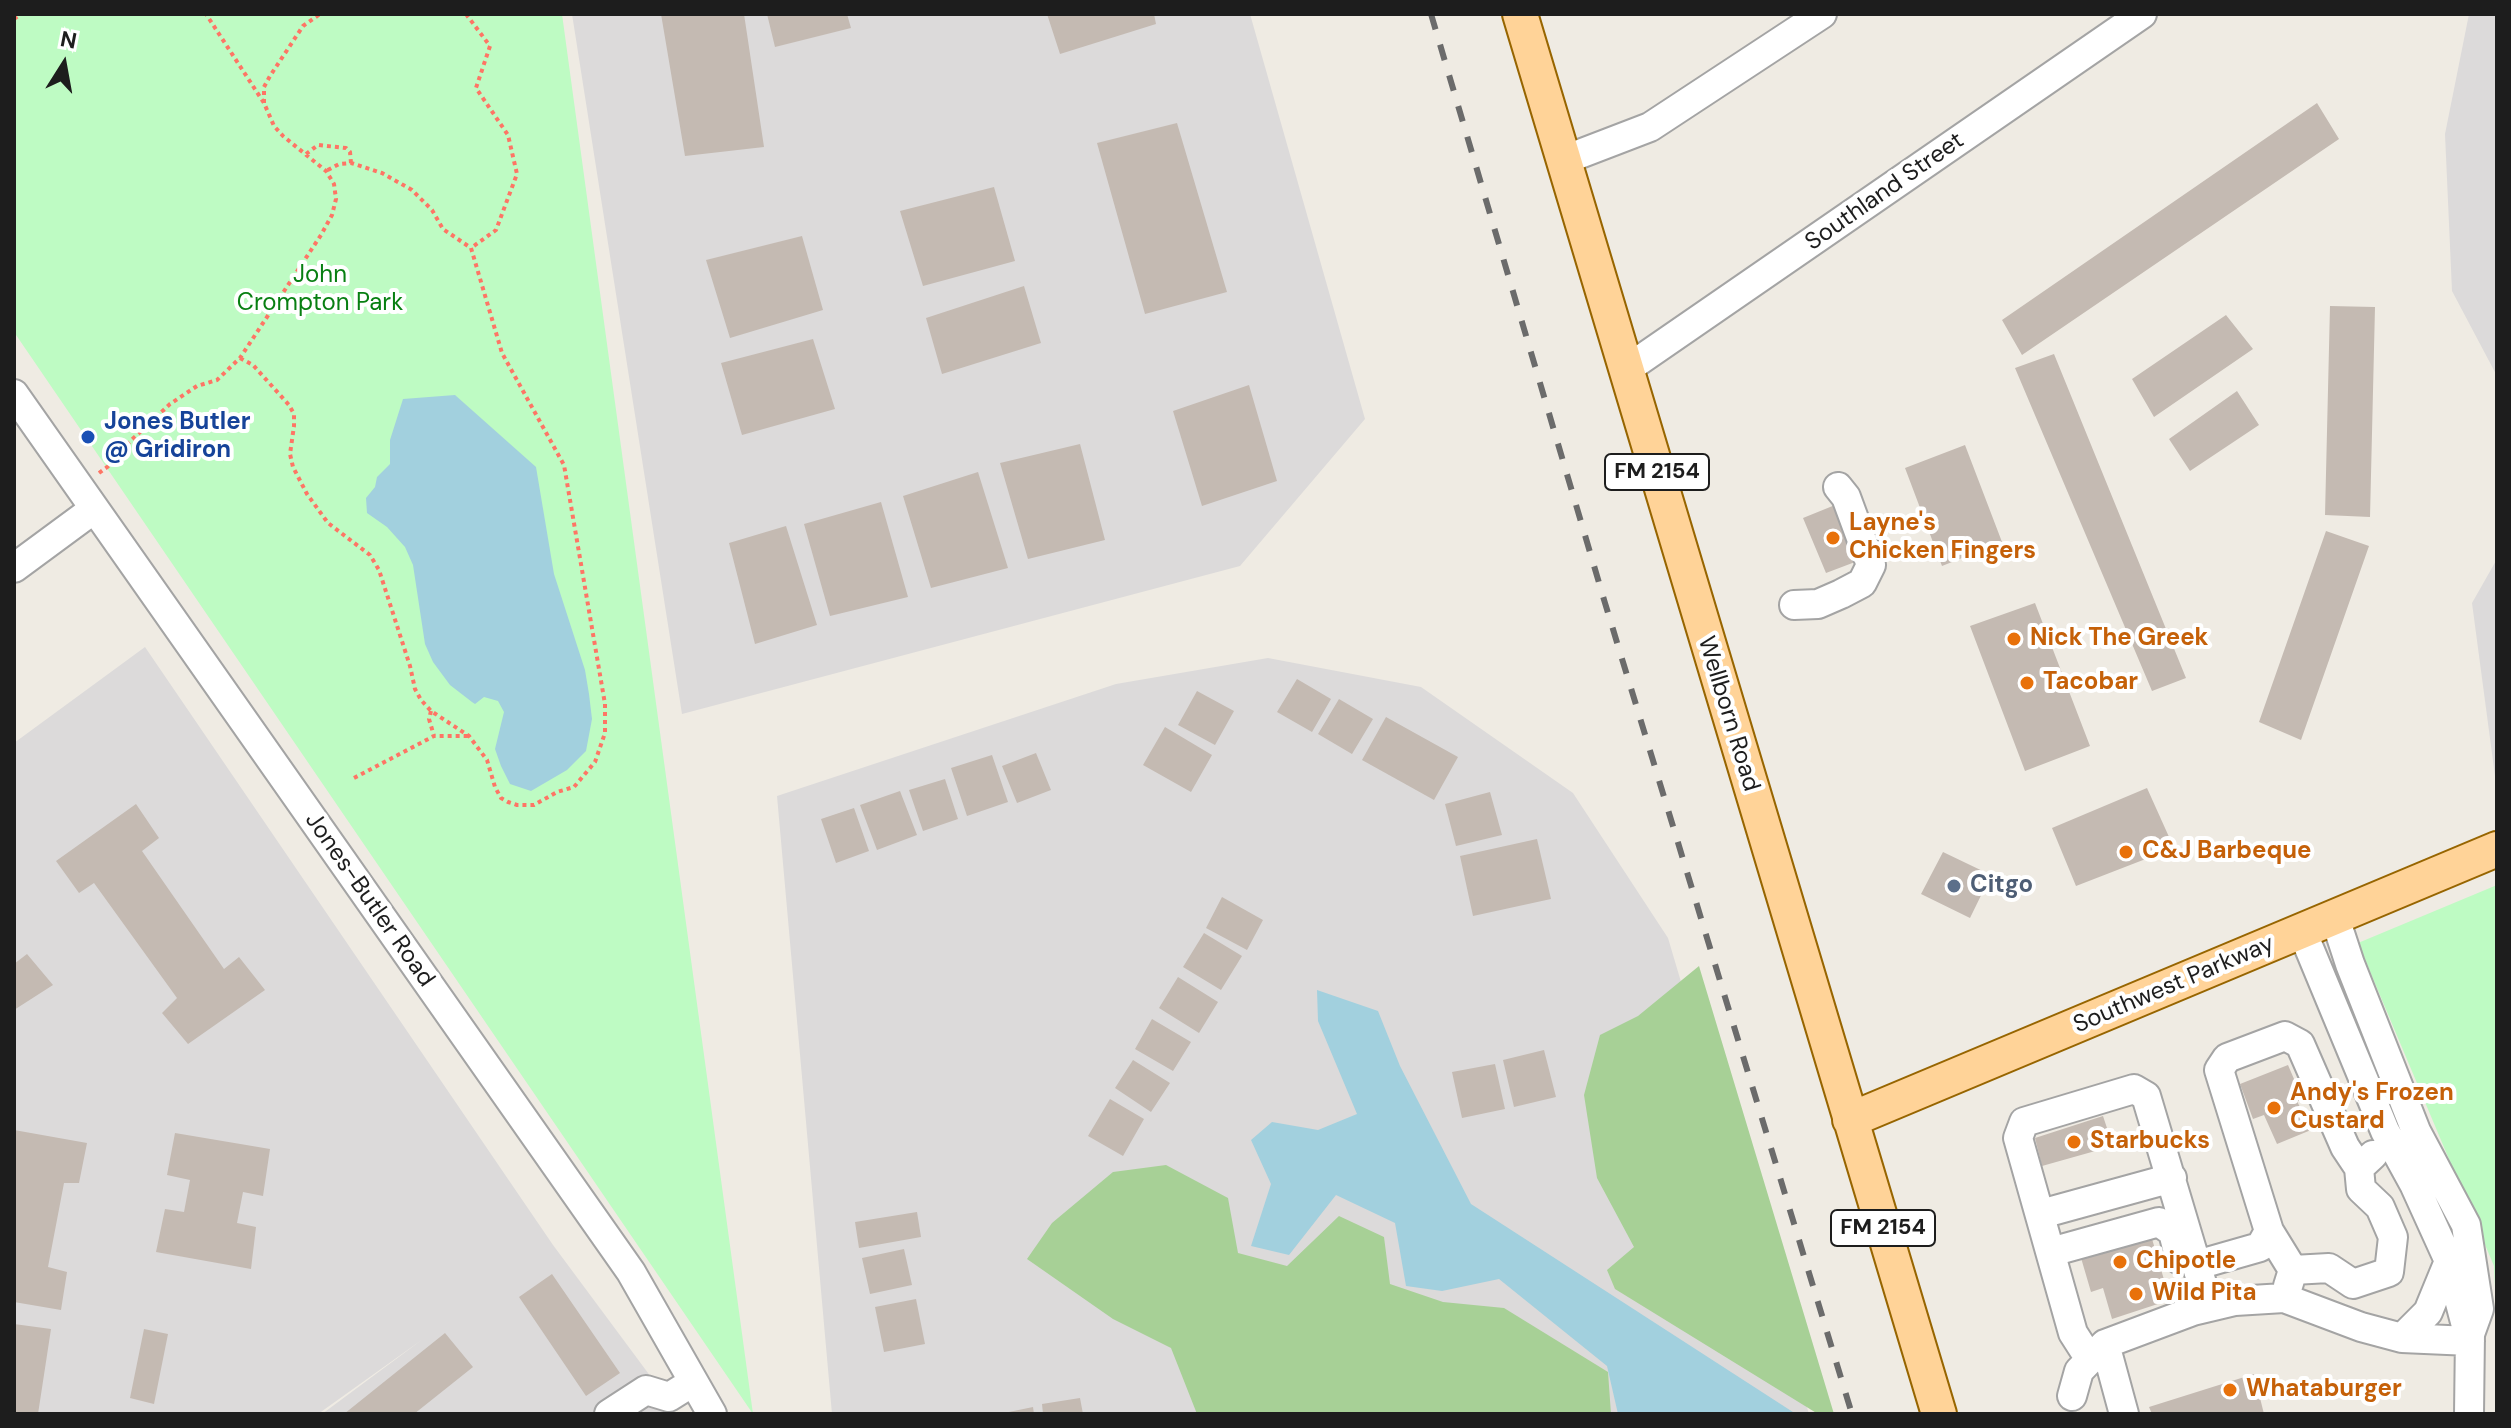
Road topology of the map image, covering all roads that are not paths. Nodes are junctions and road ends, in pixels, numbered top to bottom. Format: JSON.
{"nodes":[{"id":1,"x":1520,"y":14,"type":"edge"},
{"id":2,"x":1822,"y":14,"type":"edge"},
{"id":3,"x":2142,"y":14,"type":"edge"},
{"id":4,"x":1564,"y":160,"type":"junction"},
{"id":5,"x":1627,"y":369,"type":"junction"},
{"id":6,"x":14,"y":394,"type":"edge"},
{"id":7,"x":1838,"y":487,"type":"dead end"},
{"id":8,"x":86,"y":498,"type":"junction"},
{"id":9,"x":14,"y":568,"type":"edge"},
{"id":10,"x":1794,"y":605,"type":"dead end"},
{"id":11,"x":2497,"y":849,"type":"edge"},
{"id":12,"x":2335,"y":918,"type":"junction"},
{"id":13,"x":2302,"y":931,"type":"junction"},
{"id":14,"x":1850,"y":1120,"type":"junction"},
{"id":15,"x":2392,"y":1146,"type":"junction"},
{"id":16,"x":2359,"y":1168,"type":"junction"},
{"id":17,"x":2172,"y":1178,"type":"junction"},
{"id":18,"x":2041,"y":1214,"type":"junction"},
{"id":19,"x":2269,"y":1231,"type":"junction"},
{"id":20,"x":2051,"y":1252,"type":"junction"},
{"id":21,"x":2449,"y":1261,"type":"junction"},
{"id":22,"x":2197,"y":1265,"type":"junction"},
{"id":23,"x":2293,"y":1270,"type":"junction"},
{"id":24,"x":2284,"y":1298,"type":"junction"},
{"id":25,"x":2201,"y":1309,"type":"junction"},
{"id":26,"x":2402,"y":1338,"type":"junction"},
{"id":27,"x":2470,"y":1338,"type":"junction"},
{"id":28,"x":2097,"y":1351,"type":"junction"},
{"id":29,"x":676,"y":1397,"type":"edge"},
{"id":30,"x":2068,"y":1408,"type":"edge"},
{"id":31,"x":611,"y":1414,"type":"edge"},
{"id":32,"x":712,"y":1414,"type":"edge"},
{"id":33,"x":1939,"y":1414,"type":"edge"},
{"id":34,"x":2124,"y":1414,"type":"edge"},
{"id":35,"x":2469,"y":1414,"type":"edge"}],
"edges":[{"from":1,"to":4,"type":"main road","name":"Wellborn Road","number":"FM 2154"},
{"from":2,"to":4,"type":"street"},
{"from":3,"to":5,"type":"street","name":"Southland Street"},
{"from":4,"to":5,"type":"main road","name":"Wellborn Road","number":"FM 2154"},
{"from":5,"to":14,"type":"main road","name":"Wellborn Road","number":"FM 2154"},
{"from":6,"to":8,"type":"street","name":"Jones-Butler Road"},
{"from":7,"to":10,"type":"street"},
{"from":8,"to":9,"type":"street"},
{"from":8,"to":29,"type":"street","name":"Jones-Butler Road"},
{"from":11,"to":12,"type":"main road","name":"Southwest Parkway"},
{"from":12,"to":13,"type":"main road","name":"Southwest Parkway"},
{"from":12,"to":27,"type":"street"},
{"from":13,"to":14,"type":"main road","name":"Southwest Parkway"},
{"from":13,"to":15,"type":"street"},
{"from":14,"to":33,"type":"main road","name":"Wellborn Road","number":"FM 2154"},
{"from":15,"to":16,"type":"street"},
{"from":15,"to":21,"type":"street"},
{"from":16,"to":19,"type":"street"},
{"from":16,"to":23,"type":"street"},
{"from":17,"to":18,"type":"street"},
{"from":17,"to":18,"type":"street"},
{"from":17,"to":22,"type":"street"},
{"from":18,"to":20,"type":"street"},
{"from":19,"to":22,"type":"street"},
{"from":19,"to":23,"type":"street"},
{"from":20,"to":25,"type":"street"},
{"from":20,"to":28,"type":"street"},
{"from":21,"to":26,"type":"street"},
{"from":21,"to":27,"type":"street"},
{"from":22,"to":25,"type":"street"},
{"from":23,"to":24,"type":"street"},
{"from":24,"to":25,"type":"street"},
{"from":24,"to":26,"type":"street"},
{"from":25,"to":28,"type":"street"},
{"from":26,"to":27,"type":"street"},
{"from":27,"to":35,"type":"street"},
{"from":28,"to":30,"type":"street"},
{"from":28,"to":34,"type":"street"},
{"from":29,"to":31,"type":"street"},
{"from":29,"to":32,"type":"street","name":"Jones-Butler Road"}]}
